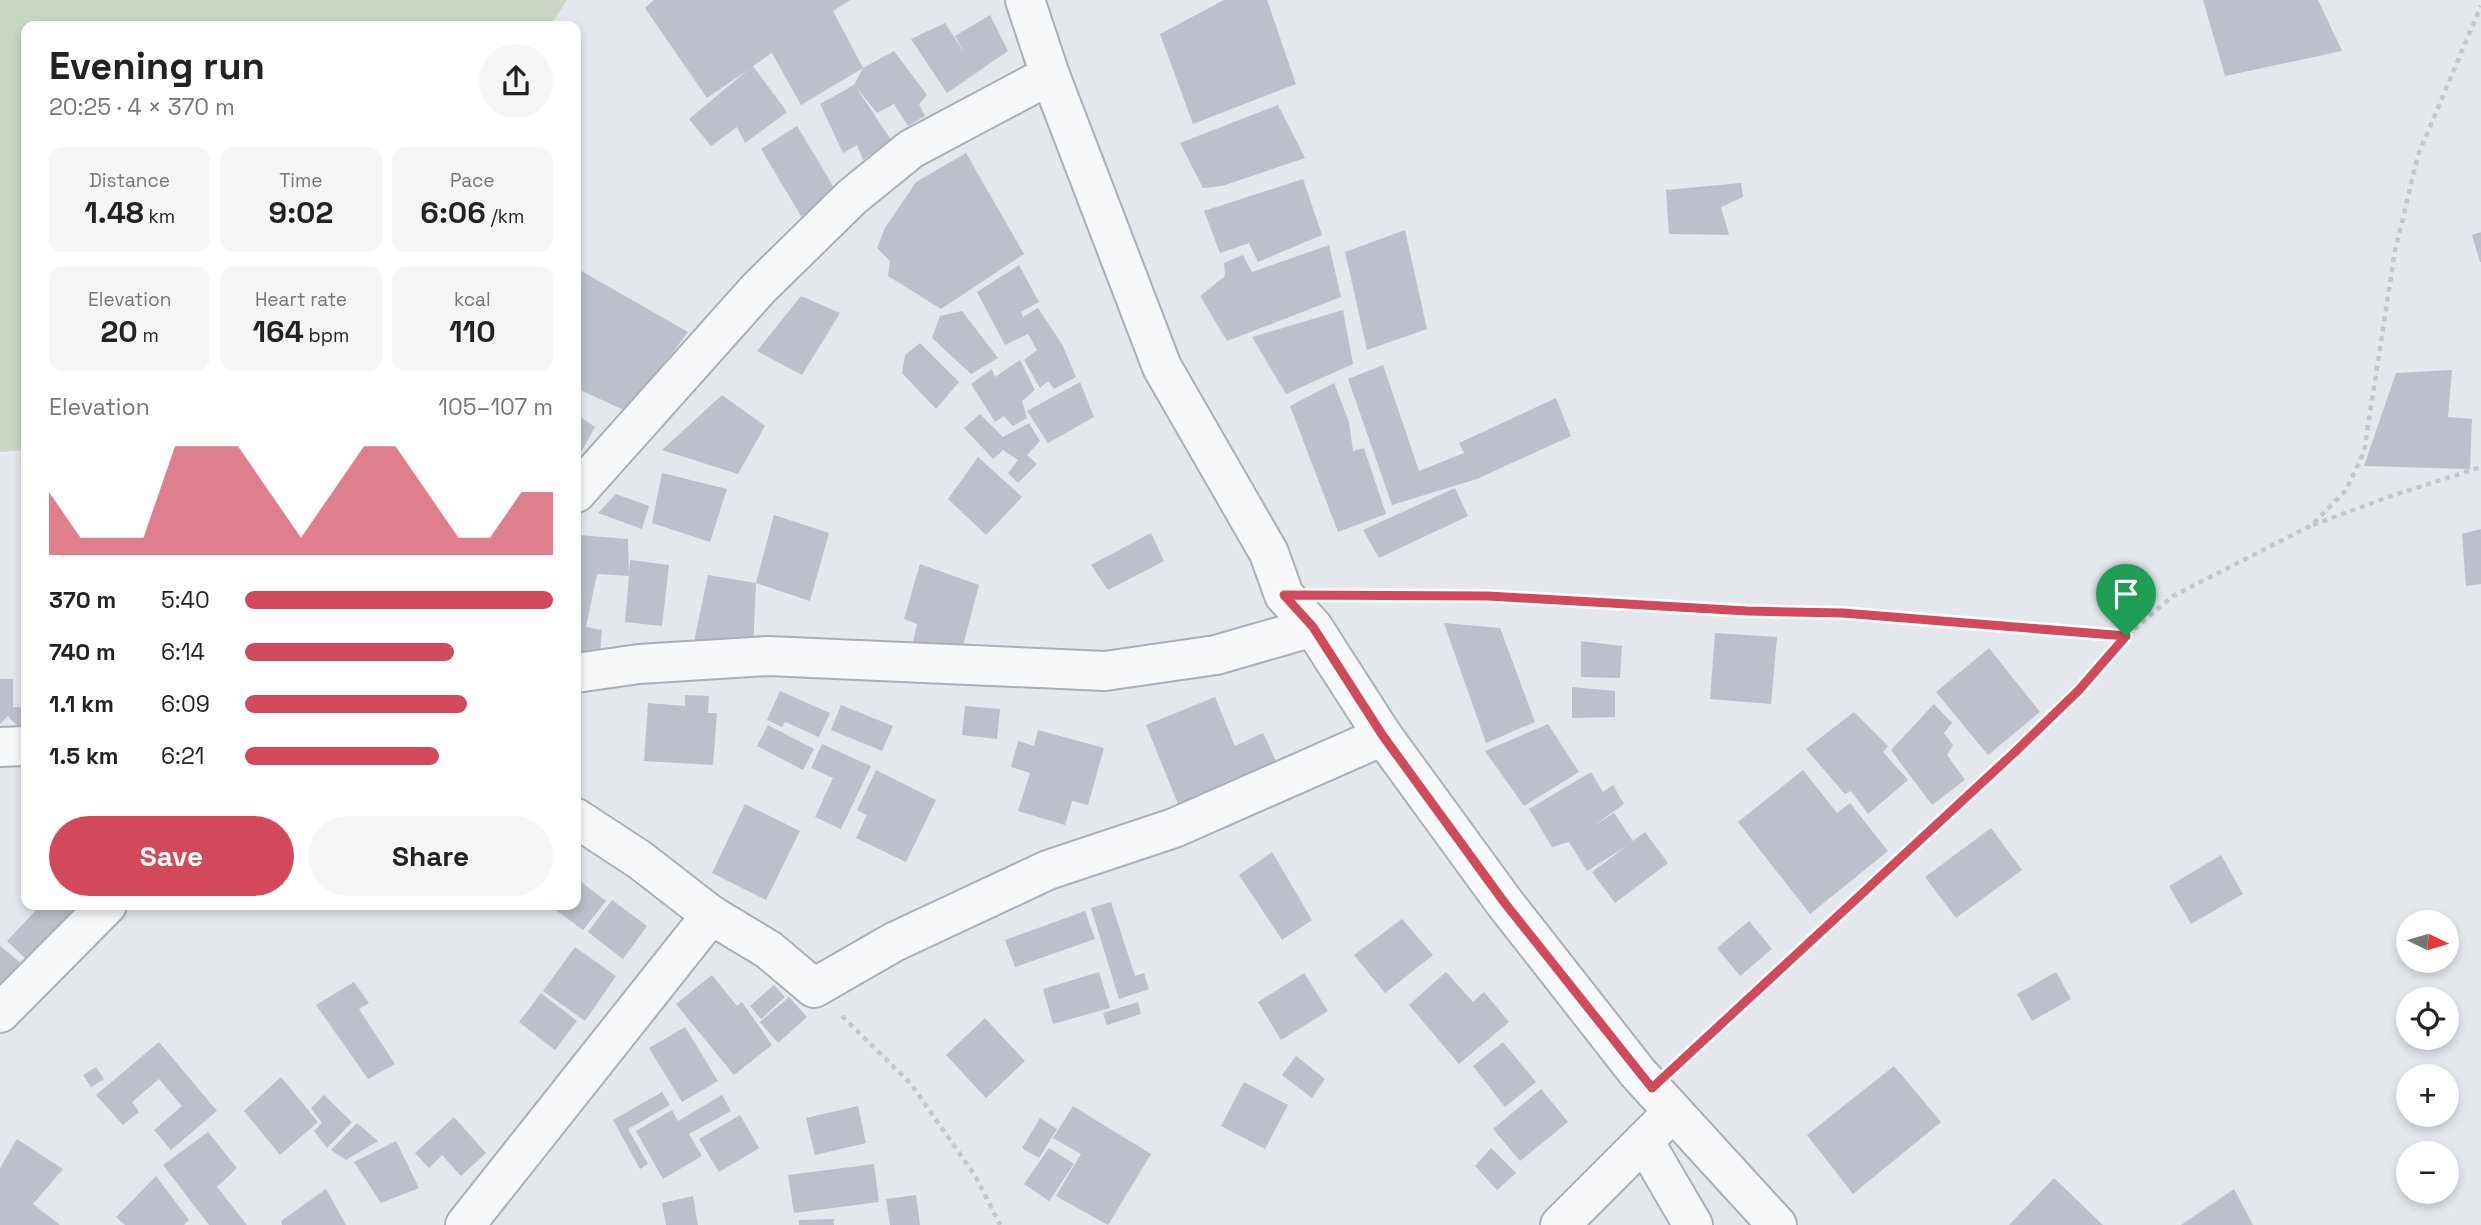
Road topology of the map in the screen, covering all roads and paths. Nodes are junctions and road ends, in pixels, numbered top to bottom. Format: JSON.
{"nodes":[{"id":1,"x":1025,"y":0,"type":"edge"},
{"id":2,"x":2481,"y":6,"type":"edge"},
{"id":3,"x":1050,"y":75,"type":"junction"},
{"id":4,"x":2481,"y":467,"type":"edge"},
{"id":5,"x":581,"y":487,"type":"edge"},
{"id":6,"x":2312,"y":526,"type":"junction"},
{"id":7,"x":1284,"y":595,"type":"junction"},
{"id":8,"x":1313,"y":627,"type":"junction"},
{"id":9,"x":2126,"y":636,"type":"junction"},
{"id":10,"x":581,"y":672,"type":"edge"},
{"id":11,"x":1383,"y":736,"type":"junction"},
{"id":12,"x":21,"y":746,"type":"edge"},
{"id":13,"x":0,"y":747,"type":"edge"},
{"id":14,"x":581,"y":821,"type":"edge"},
{"id":15,"x":102,"y":910,"type":"edge"},
{"id":16,"x":710,"y":915,"type":"junction"},
{"id":17,"x":814,"y":988,"type":"junction"},
{"id":18,"x":0,"y":1013,"type":"edge"},
{"id":19,"x":1663,"y":1100,"type":"junction"},
{"id":20,"x":1644,"y":1141,"type":"junction"},
{"id":21,"x":464,"y":1225,"type":"edge"},
{"id":22,"x":1000,"y":1225,"type":"edge"},
{"id":23,"x":1560,"y":1225,"type":"edge"},
{"id":24,"x":1693,"y":1225,"type":"edge"},
{"id":25,"x":1777,"y":1225,"type":"edge"}],
"edges":[{"from":1,"to":3,"type":"street"},
{"from":2,"to":6,"type":"path"},
{"from":3,"to":5,"type":"street"},
{"from":3,"to":7,"type":"street"},
{"from":4,"to":6,"type":"path"},
{"from":6,"to":9,"type":"path"},
{"from":7,"to":8,"type":"street"},
{"from":7,"to":9,"type":"path"},
{"from":8,"to":10,"type":"street"},
{"from":8,"to":11,"type":"street"},
{"from":9,"to":19,"type":"path"},
{"from":11,"to":17,"type":"street"},
{"from":11,"to":19,"type":"street"},
{"from":12,"to":13,"type":"street"},
{"from":14,"to":16,"type":"street"},
{"from":15,"to":18,"type":"street"},
{"from":16,"to":17,"type":"street"},
{"from":16,"to":21,"type":"street"},
{"from":17,"to":22,"type":"path"},
{"from":19,"to":20,"type":"street"},
{"from":19,"to":25,"type":"street"},
{"from":20,"to":23,"type":"street"},
{"from":20,"to":24,"type":"street"}]}
